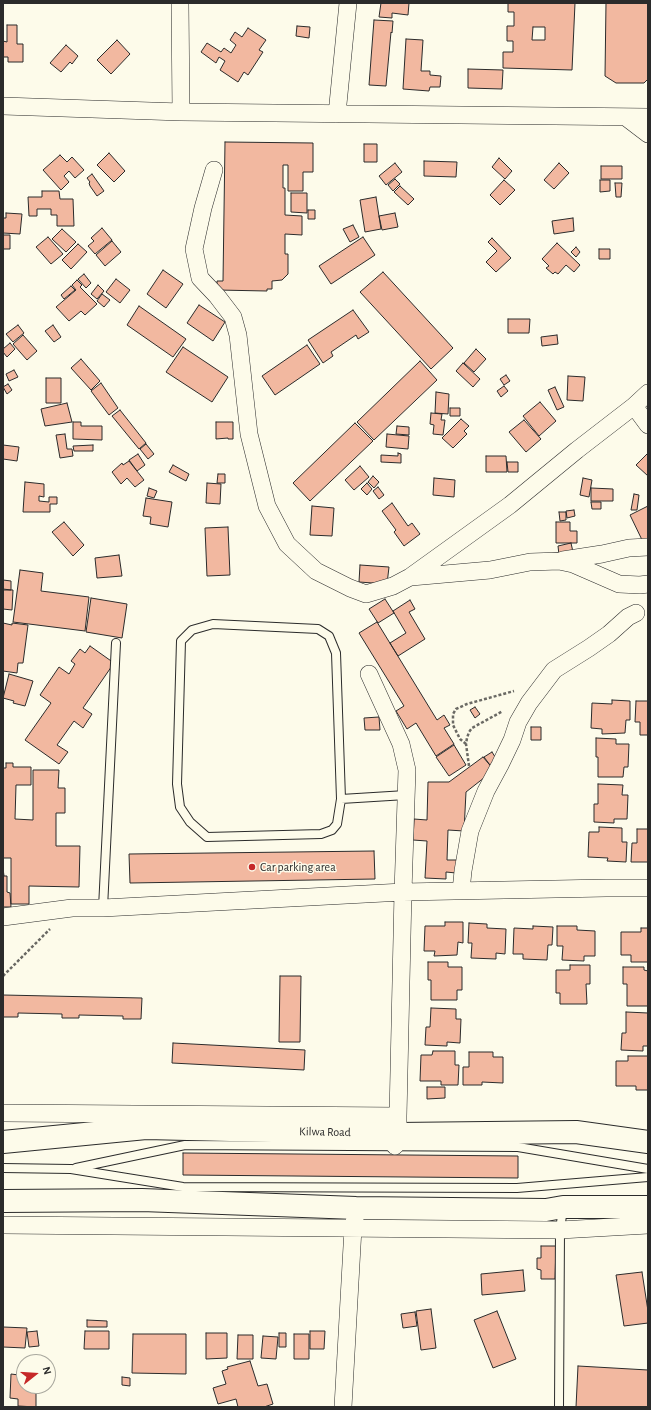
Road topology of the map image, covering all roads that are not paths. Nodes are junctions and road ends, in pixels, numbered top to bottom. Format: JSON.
{"nodes":[{"id":1,"x":180,"y":3,"type":"edge"},
{"id":2,"x":348,"y":3,"type":"edge"},
{"id":3,"x":3,"y":106,"type":"edge"},
{"id":4,"x":181,"y":112,"type":"junction"},
{"id":5,"x":337,"y":114,"type":"junction"},
{"id":6,"x":648,"y":117,"type":"edge"},
{"id":7,"x":627,"y":118,"type":"junction"},
{"id":8,"x":648,"y":134,"type":"edge"},
{"id":9,"x":214,"y":170,"type":"dead end"},
{"id":10,"x":648,"y":392,"type":"edge"},
{"id":11,"x":634,"y":406,"type":"junction"},
{"id":12,"x":648,"y":425,"type":"edge"},
{"id":13,"x":648,"y":547,"type":"edge"},
{"id":14,"x":559,"y":561,"type":"junction"},
{"id":15,"x":410,"y":577,"type":"junction"},
{"id":16,"x":648,"y":584,"type":"edge"},
{"id":17,"x":636,"y":613,"type":"dead end"},
{"id":18,"x":116,"y":644,"type":"dead end"},
{"id":19,"x":369,"y":674,"type":"dead end"},
{"id":20,"x":406,"y":794,"type":"junction"},
{"id":21,"x":341,"y":799,"type":"junction"},
{"id":22,"x":648,"y":888,"type":"edge"},
{"id":23,"x":461,"y":891,"type":"junction"},
{"id":24,"x":403,"y":892,"type":"junction"},
{"id":25,"x":103,"y":908,"type":"junction"},
{"id":26,"x":3,"y":917,"type":"edge"},
{"id":27,"x":3,"y":1113,"type":"edge"},
{"id":28,"x":397,"y":1132,"type":"junction"},
{"id":29,"x":3,"y":1142,"type":"edge"},
{"id":30,"x":648,"y":1142,"type":"edge"},
{"id":31,"x":3,"y":1168,"type":"edge"},
{"id":32,"x":71,"y":1169,"type":"junction"},
{"id":33,"x":648,"y":1169,"type":"edge"},
{"id":34,"x":648,"y":1177,"type":"edge"},
{"id":35,"x":3,"y":1201,"type":"edge"},
{"id":36,"x":564,"y":1207,"type":"junction"},
{"id":37,"x":648,"y":1207,"type":"edge"},
{"id":38,"x":355,"y":1218,"type":"junction"},
{"id":39,"x":648,"y":1224,"type":"edge"},
{"id":40,"x":3,"y":1225,"type":"edge"},
{"id":41,"x":560,"y":1230,"type":"junction"},
{"id":42,"x":343,"y":1407,"type":"edge"},
{"id":43,"x":559,"y":1407,"type":"edge"}],
"edges":[{"from":1,"to":4,"type":"street"},
{"from":2,"to":5,"type":"street"},
{"from":3,"to":4,"type":"street"},
{"from":4,"to":5,"type":"street"},
{"from":5,"to":7,"type":"street"},
{"from":6,"to":7,"type":"street"},
{"from":7,"to":8,"type":"street"},
{"from":9,"to":15,"type":"street"},
{"from":10,"to":11,"type":"street"},
{"from":11,"to":12,"type":"street"},
{"from":11,"to":15,"type":"street"},
{"from":13,"to":14,"type":"street"},
{"from":14,"to":15,"type":"street"},
{"from":14,"to":16,"type":"street"},
{"from":17,"to":23,"type":"street"},
{"from":18,"to":25,"type":"lane"},
{"from":19,"to":20,"type":"street"},
{"from":20,"to":21,"type":"lane"},
{"from":20,"to":24,"type":"street"},
{"from":21,"to":21,"type":"lane"},
{"from":22,"to":23,"type":"street"},
{"from":23,"to":24,"type":"street"},
{"from":24,"to":25,"type":"street"},
{"from":24,"to":28,"type":"street"},
{"from":25,"to":26,"type":"street"},
{"from":27,"to":28,"type":"street"},
{"from":28,"to":29,"type":"highway","name":"Kilwa Road"},
{"from":28,"to":30,"type":"highway","name":"Kilwa Road"},
{"from":28,"to":32,"type":"lane"},
{"from":28,"to":33,"type":"lane"},
{"from":31,"to":32,"type":"lane"},
{"from":32,"to":34,"type":"lane"},
{"from":35,"to":38,"type":"highway"},
{"from":36,"to":37,"type":"highway"},
{"from":36,"to":38,"type":"highway"},
{"from":36,"to":41,"type":"lane"},
{"from":38,"to":40,"type":"street"},
{"from":38,"to":41,"type":"street"},
{"from":38,"to":42,"type":"street"},
{"from":39,"to":41,"type":"street"},
{"from":41,"to":43,"type":"lane"}]}
